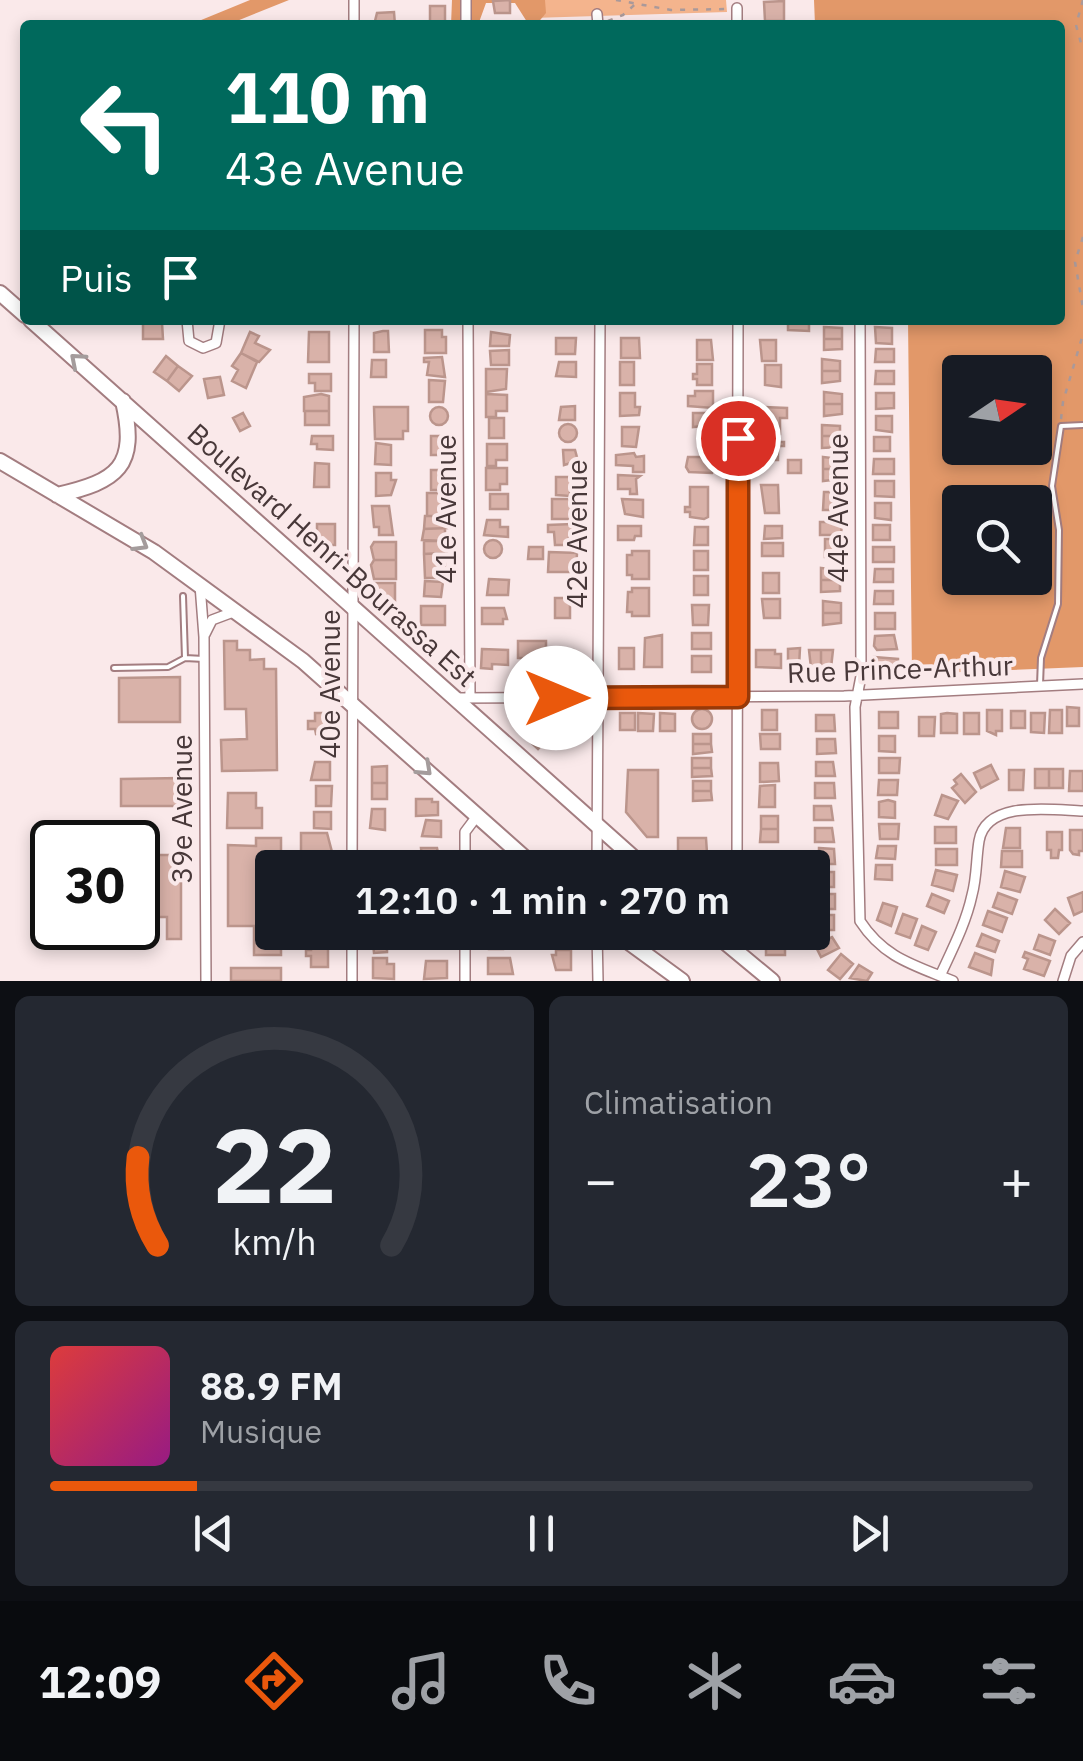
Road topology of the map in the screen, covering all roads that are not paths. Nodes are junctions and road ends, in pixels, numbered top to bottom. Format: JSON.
{"nodes":[{"id":1,"x":737,"y":8,"type":"road end"},
{"id":2,"x":737,"y":20,"type":"edge"},
{"id":3,"x":0,"y":293,"type":"edge"},
{"id":4,"x":20,"y":311,"type":"edge"},
{"id":5,"x":37,"y":325,"type":"edge"},
{"id":6,"x":187,"y":325,"type":"edge"},
{"id":7,"x":219,"y":325,"type":"edge"},
{"id":8,"x":354,"y":325,"type":"edge"},
{"id":9,"x":468,"y":325,"type":"edge"},
{"id":10,"x":600,"y":325,"type":"edge"},
{"id":11,"x":738,"y":325,"type":"edge"},
{"id":12,"x":860,"y":325,"type":"edge"},
{"id":13,"x":124,"y":401,"type":"junction"},
{"id":14,"x":1083,"y":425,"type":"edge"},
{"id":15,"x":0,"y":461,"type":"edge"},
{"id":16,"x":57,"y":494,"type":"junction"},
{"id":17,"x":200,"y":585,"type":"junction"},
{"id":18,"x":184,"y":596,"type":"dead end"},
{"id":19,"x":353,"y":609,"type":"junction"},
{"id":20,"x":236,"y":611,"type":"junction"},
{"id":21,"x":204,"y":637,"type":"junction"},
{"id":22,"x":185,"y":658,"type":"junction"},
{"id":23,"x":204,"y":659,"type":"junction"},
{"id":24,"x":114,"y":668,"type":"dead end"},
{"id":25,"x":1083,"y":684,"type":"edge"},
{"id":26,"x":1040,"y":685,"type":"junction"},
{"id":27,"x":858,"y":696,"type":"junction"},
{"id":28,"x":738,"y":697,"type":"junction"},
{"id":29,"x":462,"y":698,"type":"junction"},
{"id":30,"x":599,"y":698,"type":"junction"},
{"id":31,"x":353,"y":703,"type":"junction"},
{"id":32,"x":1083,"y":811,"type":"edge"},
{"id":33,"x":477,"y":816,"type":"junction"},
{"id":34,"x":598,"y":823,"type":"junction"},
{"id":35,"x":352,"y":850,"type":"edge"},
{"id":36,"x":465,"y":850,"type":"edge"},
{"id":37,"x":516,"y":850,"type":"edge"},
{"id":38,"x":597,"y":850,"type":"edge"},
{"id":39,"x":626,"y":850,"type":"edge"},
{"id":40,"x":736,"y":850,"type":"edge"},
{"id":41,"x":1083,"y":942,"type":"edge"},
{"id":42,"x":352,"y":950,"type":"edge"},
{"id":43,"x":465,"y":950,"type":"edge"},
{"id":44,"x":598,"y":950,"type":"edge"},
{"id":45,"x":640,"y":950,"type":"edge"},
{"id":46,"x":731,"y":950,"type":"edge"},
{"id":47,"x":736,"y":950,"type":"edge"},
{"id":48,"x":736,"y":955,"type":"junction"},
{"id":49,"x":940,"y":976,"type":"junction"},
{"id":50,"x":206,"y":981,"type":"edge"},
{"id":51,"x":352,"y":981,"type":"edge"},
{"id":52,"x":464,"y":981,"type":"edge"},
{"id":53,"x":598,"y":981,"type":"edge"},
{"id":54,"x":682,"y":981,"type":"edge"},
{"id":55,"x":772,"y":981,"type":"edge"},
{"id":56,"x":953,"y":981,"type":"edge"},
{"id":57,"x":1062,"y":981,"type":"edge"}],
"edges":[{"from":1,"to":2,"type":"street"},
{"from":3,"to":4,"type":"main road"},
{"from":13,"to":5,"type":"main road","name":"Boulevard Henri-Bourassa Est","one_way":true},
{"from":6,"to":7,"type":"street"},
{"from":8,"to":19,"type":"street","name":"40e Avenue"},
{"from":9,"to":29,"type":"street","name":"41e Avenue"},
{"from":10,"to":30,"type":"street","name":"42e Avenue"},
{"from":11,"to":28,"type":"street"},
{"from":12,"to":27,"type":"street","name":"44e Avenue"},
{"from":13,"to":16,"type":"main road"},
{"from":13,"to":19,"type":"main road","name":"Boulevard Henri-Bourassa Est"},
{"from":14,"to":26,"type":"lane"},
{"from":15,"to":16,"type":"main road"},
{"from":16,"to":17,"type":"main road","one_way":true},
{"from":17,"to":20,"type":"main road"},
{"from":17,"to":21,"type":"street","name":"39e Avenue"},
{"from":18,"to":22,"type":"lane"},
{"from":19,"to":29,"type":"main road","name":"Boulevard Henri-Bourassa Est"},
{"from":19,"to":31,"type":"street","name":"40e Avenue"},
{"from":20,"to":21,"type":"street"},
{"from":20,"to":31,"type":"main road"},
{"from":21,"to":23,"type":"street","name":"39e Avenue"},
{"from":22,"to":23,"type":"lane"},
{"from":22,"to":24,"type":"lane"},
{"from":23,"to":50,"type":"street","name":"39e Avenue"},
{"from":25,"to":26,"type":"street","name":"Rue Prince-Arthur"},
{"from":26,"to":27,"type":"street","name":"Rue Prince-Arthur"},
{"from":27,"to":28,"type":"street","name":"Rue Prince-Arthur"},
{"from":27,"to":49,"type":"street","name":"44e Avenue"},
{"from":28,"to":30,"type":"street","name":"Rue Prince-Arthur"},
{"from":28,"to":40,"type":"street"},
{"from":29,"to":30,"type":"street","name":"Rue Prince-Arthur"},
{"from":29,"to":34,"type":"main road","name":"Boulevard Henri-Bourassa Est"},
{"from":30,"to":34,"type":"street","name":"42e Avenue"},
{"from":31,"to":33,"type":"main road","one_way":true},
{"from":31,"to":35,"type":"street","name":"40e Avenue"},
{"from":32,"to":49,"type":"street"},
{"from":33,"to":36,"type":"street"},
{"from":33,"to":37,"type":"main road"},
{"from":34,"to":38,"type":"street","name":"42e Avenue"},
{"from":34,"to":39,"type":"main road","name":"Boulevard Henri-Bourassa Est"},
{"from":41,"to":57,"type":"street"},
{"from":42,"to":51,"type":"street"},
{"from":43,"to":52,"type":"street"},
{"from":44,"to":53,"type":"street"},
{"from":45,"to":54,"type":"main road"},
{"from":46,"to":48,"type":"main road"},
{"from":47,"to":48,"type":"street"},
{"from":48,"to":55,"type":"main road"},
{"from":49,"to":56,"type":"street","name":"44e Avenue"}]}
